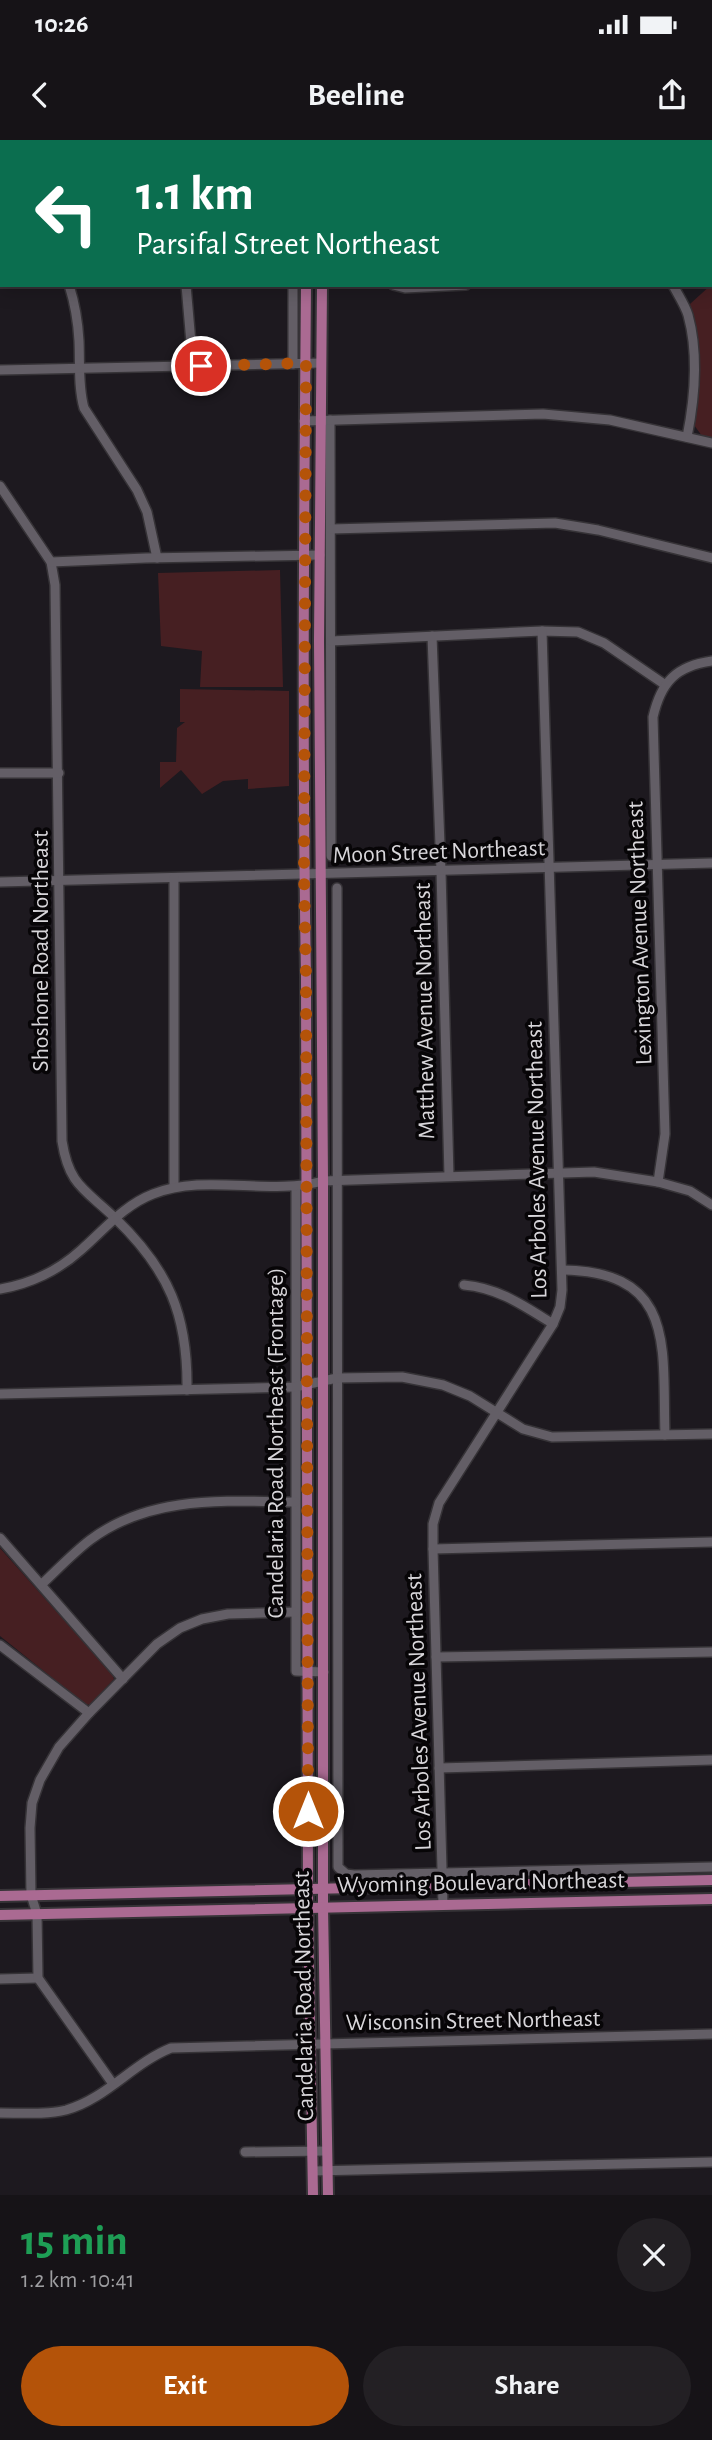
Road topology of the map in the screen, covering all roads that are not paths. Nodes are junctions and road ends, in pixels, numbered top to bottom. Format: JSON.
{"nodes":[{"id":1,"x":70,"y":287,"type":"edge"},
{"id":2,"x":186,"y":287,"type":"edge"},
{"id":3,"x":293,"y":287,"type":"edge"},
{"id":4,"x":306,"y":287,"type":"edge"},
{"id":5,"x":322,"y":287,"type":"edge"},
{"id":6,"x":401,"y":287,"type":"edge"},
{"id":7,"x":425,"y":287,"type":"edge"},
{"id":8,"x":674,"y":287,"type":"edge"},
{"id":9,"x":306,"y":363,"type":"junction"},
{"id":10,"x":321,"y":363,"type":"junction"},
{"id":11,"x":293,"y":364,"type":"junction"},
{"id":12,"x":193,"y":366,"type":"junction"},
{"id":13,"x":80,"y":369,"type":"junction"},
{"id":14,"x":0,"y":370,"type":"edge"},
{"id":15,"x":325,"y":420,"type":"junction"},
{"id":16,"x":304,"y":421,"type":"junction"},
{"id":17,"x":687,"y":437,"type":"junction"},
{"id":18,"x":712,"y":443,"type":"edge"},
{"id":19,"x":0,"y":486,"type":"edge"},
{"id":20,"x":331,"y":529,"type":"junction"},
{"id":21,"x":320,"y":555,"type":"junction"},
{"id":22,"x":304,"y":556,"type":"junction"},
{"id":23,"x":157,"y":558,"type":"junction"},
{"id":24,"x":712,"y":558,"type":"edge"},
{"id":25,"x":51,"y":562,"type":"junction"},
{"id":26,"x":542,"y":631,"type":"junction"},
{"id":27,"x":432,"y":636,"type":"junction"},
{"id":28,"x":331,"y":641,"type":"junction"},
{"id":29,"x":712,"y":662,"type":"edge"},
{"id":30,"x":664,"y":684,"type":"junction"},
{"id":31,"x":0,"y":773,"type":"edge"},
{"id":32,"x":59,"y":773,"type":"junction"},
{"id":33,"x":331,"y":856,"type":"dead end"},
{"id":34,"x":712,"y":863,"type":"edge"},
{"id":35,"x":658,"y":864,"type":"junction"},
{"id":36,"x":548,"y":868,"type":"junction"},
{"id":37,"x":441,"y":871,"type":"junction"},
{"id":38,"x":304,"y":874,"type":"junction"},
{"id":39,"x":320,"y":874,"type":"junction"},
{"id":40,"x":174,"y":878,"type":"junction"},
{"id":41,"x":61,"y":881,"type":"junction"},
{"id":42,"x":0,"y":882,"type":"edge"},
{"id":43,"x":337,"y":888,"type":"dead end"},
{"id":44,"x":560,"y":1172,"type":"junction"},
{"id":45,"x":449,"y":1176,"type":"junction"},
{"id":46,"x":337,"y":1180,"type":"junction"},
{"id":47,"x":323,"y":1181,"type":"junction"},
{"id":48,"x":658,"y":1182,"type":"junction"},
{"id":49,"x":301,"y":1186,"type":"junction"},
{"id":50,"x":174,"y":1187,"type":"junction"},
{"id":51,"x":712,"y":1205,"type":"edge"},
{"id":52,"x":116,"y":1218,"type":"junction"},
{"id":53,"x":563,"y":1270,"type":"junction"},
{"id":54,"x":464,"y":1285,"type":"dead end"},
{"id":55,"x":0,"y":1289,"type":"edge"},
{"id":56,"x":553,"y":1324,"type":"junction"},
{"id":57,"x":337,"y":1378,"type":"junction"},
{"id":58,"x":324,"y":1382,"type":"junction"},
{"id":59,"x":307,"y":1384,"type":"junction"},
{"id":60,"x":295,"y":1387,"type":"junction"},
{"id":61,"x":187,"y":1390,"type":"junction"},
{"id":62,"x":0,"y":1394,"type":"edge"},
{"id":63,"x":495,"y":1412,"type":"junction"},
{"id":64,"x":712,"y":1434,"type":"edge"},
{"id":65,"x":665,"y":1435,"type":"junction"},
{"id":66,"x":295,"y":1502,"type":"junction"},
{"id":67,"x":0,"y":1538,"type":"edge"},
{"id":68,"x":712,"y":1542,"type":"edge"},
{"id":69,"x":433,"y":1549,"type":"junction"},
{"id":70,"x":42,"y":1584,"type":"junction"},
{"id":71,"x":295,"y":1612,"type":"junction"},
{"id":72,"x":0,"y":1645,"type":"edge"},
{"id":73,"x":712,"y":1652,"type":"edge"},
{"id":74,"x":436,"y":1657,"type":"junction"},
{"id":75,"x":308,"y":1672,"type":"junction"},
{"id":76,"x":324,"y":1672,"type":"junction"},
{"id":77,"x":123,"y":1679,"type":"junction"},
{"id":78,"x":89,"y":1713,"type":"junction"},
{"id":79,"x":712,"y":1760,"type":"edge"},
{"id":80,"x":439,"y":1768,"type":"junction"},
{"id":81,"x":712,"y":1867,"type":"edge"},
{"id":82,"x":443,"y":1874,"type":"junction"},
{"id":83,"x":712,"y":1880,"type":"edge"},
{"id":84,"x":443,"y":1886,"type":"junction"},
{"id":85,"x":323,"y":1888,"type":"junction"},
{"id":86,"x":308,"y":1889,"type":"junction"},
{"id":87,"x":31,"y":1895,"type":"junction"},
{"id":88,"x":0,"y":1896,"type":"edge"},
{"id":89,"x":712,"y":1899,"type":"edge"},
{"id":90,"x":443,"y":1905,"type":"junction"},
{"id":91,"x":323,"y":1907,"type":"junction"},
{"id":92,"x":308,"y":1908,"type":"junction"},
{"id":93,"x":37,"y":1914,"type":"junction"},
{"id":94,"x":0,"y":1915,"type":"edge"},
{"id":95,"x":38,"y":1978,"type":"junction"},
{"id":96,"x":0,"y":1979,"type":"edge"},
{"id":97,"x":712,"y":2034,"type":"edge"},
{"id":98,"x":311,"y":2044,"type":"junction"},
{"id":99,"x":325,"y":2044,"type":"junction"},
{"id":100,"x":113,"y":2084,"type":"junction"},
{"id":101,"x":0,"y":2113,"type":"edge"},
{"id":102,"x":313,"y":2151,"type":"junction"},
{"id":103,"x":327,"y":2151,"type":"junction"},
{"id":104,"x":245,"y":2152,"type":"dead end"},
{"id":105,"x":712,"y":2162,"type":"edge"},
{"id":106,"x":313,"y":2171,"type":"junction"},
{"id":107,"x":327,"y":2171,"type":"junction"},
{"id":108,"x":313,"y":2195,"type":"edge"},
{"id":109,"x":328,"y":2195,"type":"edge"}],
"edges":[{"from":1,"to":13,"type":"street"},
{"from":2,"to":12,"type":"street"},
{"from":3,"to":11,"type":"street"},
{"from":4,"to":9,"type":"main road","name":"Candelaria Road Northeast"},
{"from":5,"to":10,"type":"main road","name":"Candelaria Road Northeast"},
{"from":6,"to":7,"type":"street"},
{"from":8,"to":17,"type":"street"},
{"from":9,"to":10,"type":"street"},
{"from":9,"to":11,"type":"street"},
{"from":9,"to":16,"type":"main road","name":"Candelaria Road Northeast"},
{"from":10,"to":15,"type":"main road","name":"Candelaria Road Northeast"},
{"from":11,"to":12,"type":"street"},
{"from":12,"to":13,"type":"street"},
{"from":13,"to":14,"type":"street"},
{"from":13,"to":23,"type":"street"},
{"from":15,"to":16,"type":"street"},
{"from":15,"to":17,"type":"street"},
{"from":15,"to":20,"type":"street"},
{"from":15,"to":21,"type":"main road","name":"Candelaria Road Northeast"},
{"from":16,"to":22,"type":"main road","name":"Candelaria Road Northeast"},
{"from":17,"to":18,"type":"street"},
{"from":19,"to":25,"type":"street","name":"Shoshone Road Northeast"},
{"from":20,"to":24,"type":"street"},
{"from":20,"to":28,"type":"street"},
{"from":21,"to":22,"type":"street"},
{"from":21,"to":39,"type":"main road","name":"Candelaria Road Northeast"},
{"from":22,"to":23,"type":"street"},
{"from":22,"to":38,"type":"main road","name":"Candelaria Road Northeast"},
{"from":23,"to":25,"type":"street"},
{"from":25,"to":32,"type":"street","name":"Shoshone Road Northeast"},
{"from":26,"to":27,"type":"street"},
{"from":26,"to":30,"type":"street"},
{"from":26,"to":36,"type":"street","name":"Los Arboles Avenue Northeast"},
{"from":27,"to":28,"type":"street"},
{"from":27,"to":37,"type":"street","name":"Matthew Avenue Northeast"},
{"from":28,"to":33,"type":"street"},
{"from":29,"to":30,"type":"street"},
{"from":30,"to":35,"type":"street","name":"Lexington Avenue Northeast"},
{"from":31,"to":32,"type":"street"},
{"from":32,"to":41,"type":"street","name":"Shoshone Road Northeast"},
{"from":34,"to":35,"type":"street","name":"Moon Street Northeast"},
{"from":35,"to":36,"type":"street","name":"Moon Street Northeast"},
{"from":35,"to":48,"type":"street","name":"Lexington Avenue Northeast"},
{"from":36,"to":37,"type":"street","name":"Moon Street Northeast"},
{"from":36,"to":44,"type":"street","name":"Los Arboles Avenue Northeast"},
{"from":37,"to":39,"type":"street","name":"Moon Street Northeast"},
{"from":37,"to":45,"type":"street","name":"Matthew Avenue Northeast"},
{"from":38,"to":39,"type":"street","name":"Moon Street Northeast"},
{"from":38,"to":40,"type":"street","name":"Moon Street Northeast"},
{"from":38,"to":49,"type":"main road","name":"Candelaria Road Northeast"},
{"from":39,"to":47,"type":"main road","name":"Candelaria Road Northeast"},
{"from":40,"to":41,"type":"street","name":"Moon Street Northeast"},
{"from":40,"to":50,"type":"street"},
{"from":41,"to":42,"type":"street","name":"Moon Street Northeast"},
{"from":41,"to":52,"type":"street","name":"Shoshone Road Northeast"},
{"from":43,"to":46,"type":"street"},
{"from":44,"to":45,"type":"street"},
{"from":44,"to":48,"type":"street"},
{"from":44,"to":53,"type":"street","name":"Los Arboles Avenue Northeast"},
{"from":45,"to":46,"type":"street"},
{"from":46,"to":47,"type":"street"},
{"from":46,"to":57,"type":"street"},
{"from":47,"to":49,"type":"street"},
{"from":47,"to":58,"type":"main road","name":"Candelaria Road Northeast"},
{"from":48,"to":51,"type":"street"},
{"from":49,"to":50,"type":"street"},
{"from":49,"to":59,"type":"main road","name":"Candelaria Road Northeast"},
{"from":49,"to":60,"type":"street","name":"Candelaria Road Northeast (Frontage)"},
{"from":50,"to":52,"type":"street"},
{"from":52,"to":55,"type":"street"},
{"from":52,"to":61,"type":"street","name":"Shoshone Road Northeast"},
{"from":53,"to":56,"type":"street","name":"Los Arboles Avenue Northeast"},
{"from":53,"to":65,"type":"street"},
{"from":54,"to":56,"type":"street"},
{"from":56,"to":63,"type":"street","name":"Los Arboles Avenue Northeast"},
{"from":57,"to":58,"type":"street"},
{"from":57,"to":63,"type":"street"},
{"from":57,"to":82,"type":"street"},
{"from":58,"to":59,"type":"street"},
{"from":58,"to":76,"type":"main road","name":"Candelaria Road Northeast"},
{"from":59,"to":60,"type":"street"},
{"from":59,"to":75,"type":"main road","name":"Candelaria Road Northeast"},
{"from":60,"to":61,"type":"street"},
{"from":60,"to":66,"type":"street","name":"Candelaria Road Northeast (Frontage)"},
{"from":61,"to":62,"type":"street"},
{"from":63,"to":65,"type":"street"},
{"from":63,"to":69,"type":"street","name":"Los Arboles Avenue Northeast"},
{"from":64,"to":65,"type":"street"},
{"from":66,"to":70,"type":"street"},
{"from":66,"to":71,"type":"street","name":"Candelaria Road Northeast (Frontage)"},
{"from":67,"to":70,"type":"street"},
{"from":68,"to":69,"type":"street"},
{"from":69,"to":74,"type":"street","name":"Los Arboles Avenue Northeast"},
{"from":70,"to":77,"type":"street"},
{"from":71,"to":75,"type":"street","name":"Candelaria Road Northeast (Frontage)"},
{"from":71,"to":77,"type":"street"},
{"from":72,"to":78,"type":"street"},
{"from":73,"to":74,"type":"street"},
{"from":74,"to":80,"type":"street","name":"Los Arboles Avenue Northeast"},
{"from":75,"to":76,"type":"street"},
{"from":75,"to":86,"type":"main road","name":"Candelaria Road Northeast"},
{"from":76,"to":85,"type":"main road","name":"Candelaria Road Northeast"},
{"from":77,"to":78,"type":"street"},
{"from":78,"to":87,"type":"street"},
{"from":79,"to":80,"type":"street"},
{"from":80,"to":82,"type":"street","name":"Los Arboles Avenue Northeast"},
{"from":81,"to":82,"type":"street"},
{"from":82,"to":84,"type":"street","name":"Los Arboles Avenue Northeast"},
{"from":83,"to":84,"type":"main road","name":"Wyoming Boulevard Northeast"},
{"from":84,"to":85,"type":"main road","name":"Wyoming Boulevard Northeast"},
{"from":84,"to":90,"type":"street","name":"Los Arboles Avenue Northeast"},
{"from":85,"to":86,"type":"main road","name":"Wyoming Boulevard Northeast"},
{"from":85,"to":91,"type":"main road","name":"Candelaria Road Northeast"},
{"from":86,"to":87,"type":"main road","name":"Wyoming Boulevard Northeast"},
{"from":86,"to":92,"type":"main road","name":"Candelaria Road Northeast"},
{"from":87,"to":88,"type":"main road","name":"Wyoming Boulevard Northeast"},
{"from":87,"to":93,"type":"street"},
{"from":89,"to":90,"type":"main road","name":"Wyoming Boulevard Northeast"},
{"from":90,"to":91,"type":"main road","name":"Wyoming Boulevard Northeast"},
{"from":91,"to":92,"type":"main road","name":"Wyoming Boulevard Northeast"},
{"from":91,"to":99,"type":"main road","name":"Candelaria Road Northeast"},
{"from":92,"to":93,"type":"main road","name":"Wyoming Boulevard Northeast"},
{"from":92,"to":98,"type":"main road","name":"Candelaria Road Northeast"},
{"from":93,"to":94,"type":"main road","name":"Wyoming Boulevard Northeast"},
{"from":93,"to":95,"type":"street"},
{"from":95,"to":96,"type":"street"},
{"from":95,"to":100,"type":"street"},
{"from":97,"to":99,"type":"street","name":"Wisconsin Street Northeast"},
{"from":98,"to":99,"type":"street","name":"Wisconsin Street Northeast"},
{"from":98,"to":100,"type":"street","name":"Wisconsin Street Northeast"},
{"from":98,"to":102,"type":"main road","name":"Candelaria Road Northeast"},
{"from":99,"to":103,"type":"main road","name":"Candelaria Road Northeast"},
{"from":100,"to":101,"type":"street","name":"Wisconsin Street Northeast"},
{"from":102,"to":103,"type":"street"},
{"from":102,"to":104,"type":"street"},
{"from":102,"to":106,"type":"main road","name":"Candelaria Road Northeast"},
{"from":103,"to":107,"type":"main road","name":"Candelaria Road Northeast"},
{"from":105,"to":107,"type":"street"},
{"from":106,"to":107,"type":"street"},
{"from":106,"to":108,"type":"main road","name":"Candelaria Road Northeast"},
{"from":107,"to":109,"type":"main road","name":"Candelaria Road Northeast"}]}
